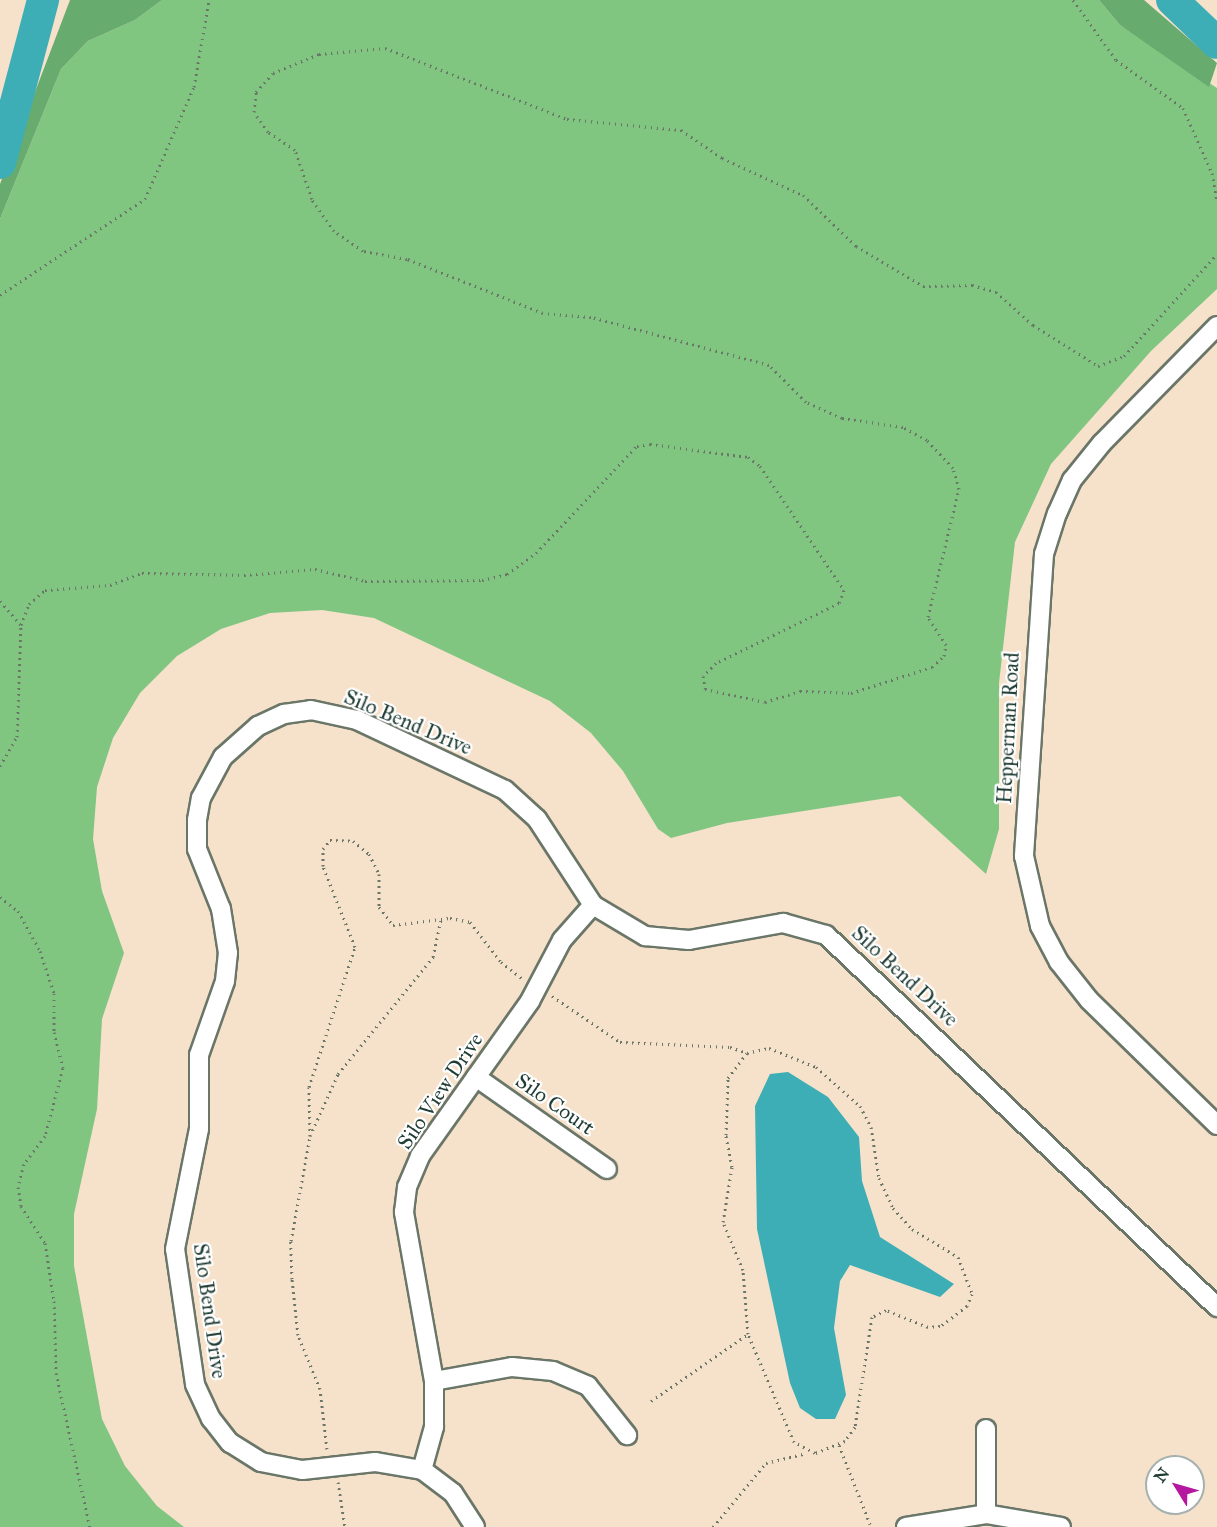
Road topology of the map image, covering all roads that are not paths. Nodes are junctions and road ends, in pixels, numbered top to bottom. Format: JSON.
{"nodes":[{"id":1,"x":1217,"y":326,"type":"edge"},
{"id":2,"x":593,"y":905,"type":"junction"},
{"id":3,"x":476,"y":1077,"type":"junction"},
{"id":4,"x":1217,"y":1125,"type":"edge"},
{"id":5,"x":607,"y":1168,"type":"dead end"},
{"id":6,"x":1217,"y":1307,"type":"edge"},
{"id":7,"x":434,"y":1381,"type":"junction"},
{"id":8,"x":986,"y":1429,"type":"dead end"},
{"id":9,"x":627,"y":1434,"type":"dead end"},
{"id":10,"x":422,"y":1470,"type":"junction"},
{"id":11,"x":986,"y":1514,"type":"junction"},
{"id":12,"x":476,"y":1527,"type":"edge"},
{"id":13,"x":906,"y":1527,"type":"edge"},
{"id":14,"x":1061,"y":1527,"type":"edge"}],
"edges":[{"from":1,"to":4,"type":"street","name":"Hepperman Road"},
{"from":2,"to":3,"type":"street","name":"Silo View Drive"},
{"from":2,"to":6,"type":"street","name":"Silo Bend Drive"},
{"from":2,"to":10,"type":"street","name":"Silo Bend Drive"},
{"from":3,"to":5,"type":"street","name":"Silo Court"},
{"from":3,"to":7,"type":"street","name":"Silo View Drive"},
{"from":7,"to":9,"type":"street"},
{"from":7,"to":10,"type":"street","name":"Silo View Drive"},
{"from":8,"to":11,"type":"street"},
{"from":10,"to":12,"type":"street","name":"Silo Bend Drive"},
{"from":11,"to":13,"type":"street"},
{"from":11,"to":14,"type":"street"}]}
